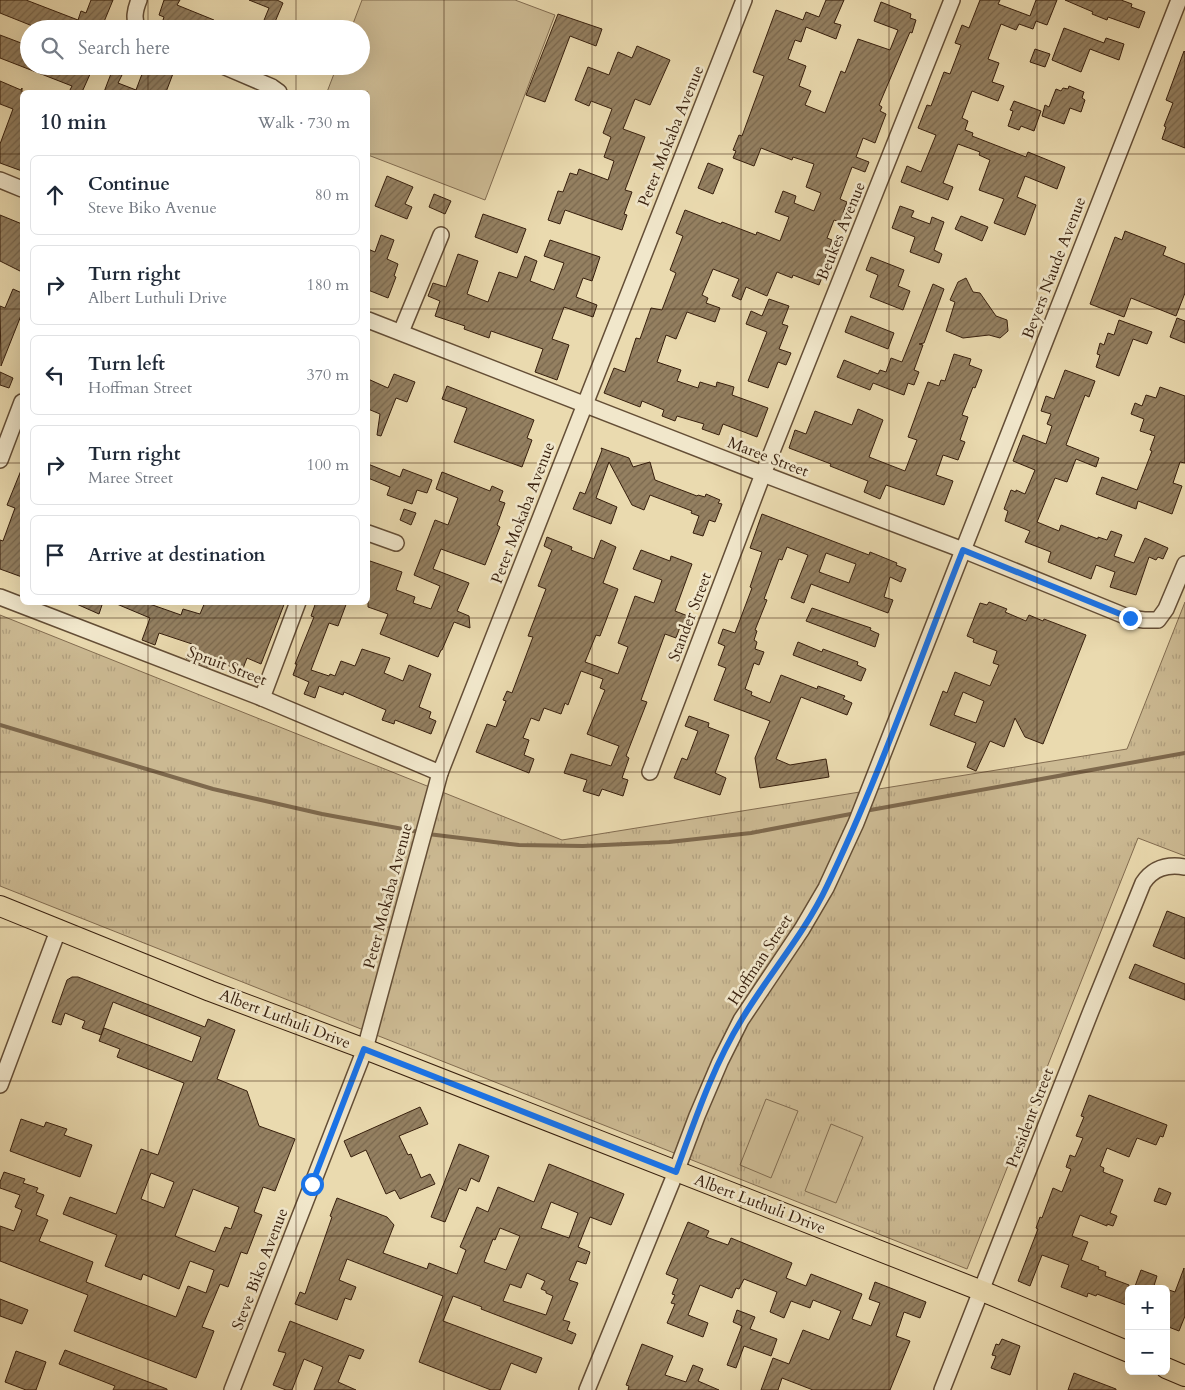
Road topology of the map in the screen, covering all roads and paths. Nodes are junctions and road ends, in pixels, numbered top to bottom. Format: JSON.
{"nodes":[{"id":1,"x":139,"y":0,"type":"edge"},
{"id":2,"x":744,"y":0,"type":"edge"},
{"id":3,"x":952,"y":0,"type":"edge"},
{"id":4,"x":1179,"y":0,"type":"edge"},
{"id":5,"x":135,"y":20,"type":"edge"},
{"id":6,"x":244,"y":75,"type":"edge"},
{"id":7,"x":276,"y":90,"type":"edge"},
{"id":8,"x":0,"y":180,"type":"edge"},
{"id":9,"x":20,"y":188,"type":"edge"},
{"id":10,"x":441,"y":235,"type":"dead end"},
{"id":11,"x":370,"y":321,"type":"edge"},
{"id":12,"x":401,"y":332,"type":"junction"},
{"id":13,"x":584,"y":403,"type":"junction"},
{"id":14,"x":20,"y":407,"type":"edge"},
{"id":15,"x":0,"y":460,"type":"edge"},
{"id":16,"x":763,"y":474,"type":"junction"},
{"id":17,"x":370,"y":534,"type":"edge"},
{"id":18,"x":396,"y":543,"type":"dead end"},
{"id":19,"x":963,"y":550,"type":"junction"},
{"id":20,"x":1185,"y":564,"type":"edge"},
{"id":21,"x":0,"y":597,"type":"edge"},
{"id":22,"x":20,"y":605,"type":"edge"},
{"id":23,"x":21,"y":605,"type":"edge"},
{"id":24,"x":297,"y":605,"type":"edge"},
{"id":25,"x":262,"y":698,"type":"junction"},
{"id":26,"x":650,"y":772,"type":"dead end"},
{"id":27,"x":440,"y":773,"type":"junction"},
{"id":28,"x":1185,"y":867,"type":"edge"},
{"id":29,"x":0,"y":906,"type":"edge"},
{"id":30,"x":59,"y":928,"type":"junction"},
{"id":31,"x":364,"y":1049,"type":"junction"},
{"id":32,"x":0,"y":1085,"type":"edge"},
{"id":33,"x":676,"y":1172,"type":"junction"},
{"id":34,"x":982,"y":1290,"type":"junction"},
{"id":35,"x":1125,"y":1350,"type":"edge"},
{"id":36,"x":1170,"y":1370,"type":"edge"},
{"id":37,"x":1185,"y":1376,"type":"edge"},
{"id":38,"x":232,"y":1390,"type":"edge"},
{"id":39,"x":587,"y":1390,"type":"edge"},
{"id":40,"x":942,"y":1390,"type":"edge"}],
"edges":[{"from":1,"to":5,"type":"street"},
{"from":2,"to":13,"type":"street","name":"Peter Mokaba Avenue"},
{"from":3,"to":16,"type":"street","name":"Beukes Avenue"},
{"from":4,"to":19,"type":"street","name":"Beyers Naude Avenue"},
{"from":6,"to":7,"type":"street"},
{"from":8,"to":9,"type":"street"},
{"from":10,"to":12,"type":"street"},
{"from":11,"to":12,"type":"street","name":"Maree Street"},
{"from":12,"to":13,"type":"street","name":"Maree Street"},
{"from":13,"to":16,"type":"street","name":"Maree Street"},
{"from":13,"to":27,"type":"street","name":"Peter Mokaba Avenue"},
{"from":14,"to":15,"type":"street"},
{"from":16,"to":19,"type":"street","name":"Maree Street"},
{"from":16,"to":26,"type":"street","name":"Stander Street"},
{"from":17,"to":18,"type":"street"},
{"from":19,"to":20,"type":"street","name":"Maree Street"},
{"from":19,"to":33,"type":"street","name":"Hoffman Street"},
{"from":21,"to":22,"type":"street","name":"Spruit Street"},
{"from":23,"to":25,"type":"street","name":"Spruit Street"},
{"from":24,"to":25,"type":"street"},
{"from":25,"to":27,"type":"street","name":"Spruit Street"},
{"from":27,"to":31,"type":"street","name":"Peter Mokaba Avenue"},
{"from":28,"to":34,"type":"street","name":"President Street"},
{"from":29,"to":30,"type":"main road","name":"Albert Luthuli Drive"},
{"from":30,"to":31,"type":"main road","name":"Albert Luthuli Drive"},
{"from":30,"to":32,"type":"street"},
{"from":31,"to":33,"type":"main road","name":"Albert Luthuli Drive"},
{"from":31,"to":38,"type":"street","name":"Steve Biko Avenue"},
{"from":33,"to":34,"type":"main road","name":"Albert Luthuli Drive"},
{"from":33,"to":39,"type":"street","name":"Hoffman Street"},
{"from":34,"to":35,"type":"main road","name":"Albert Luthuli Drive"},
{"from":34,"to":40,"type":"street","name":"President Street"},
{"from":36,"to":37,"type":"main road"}]}
